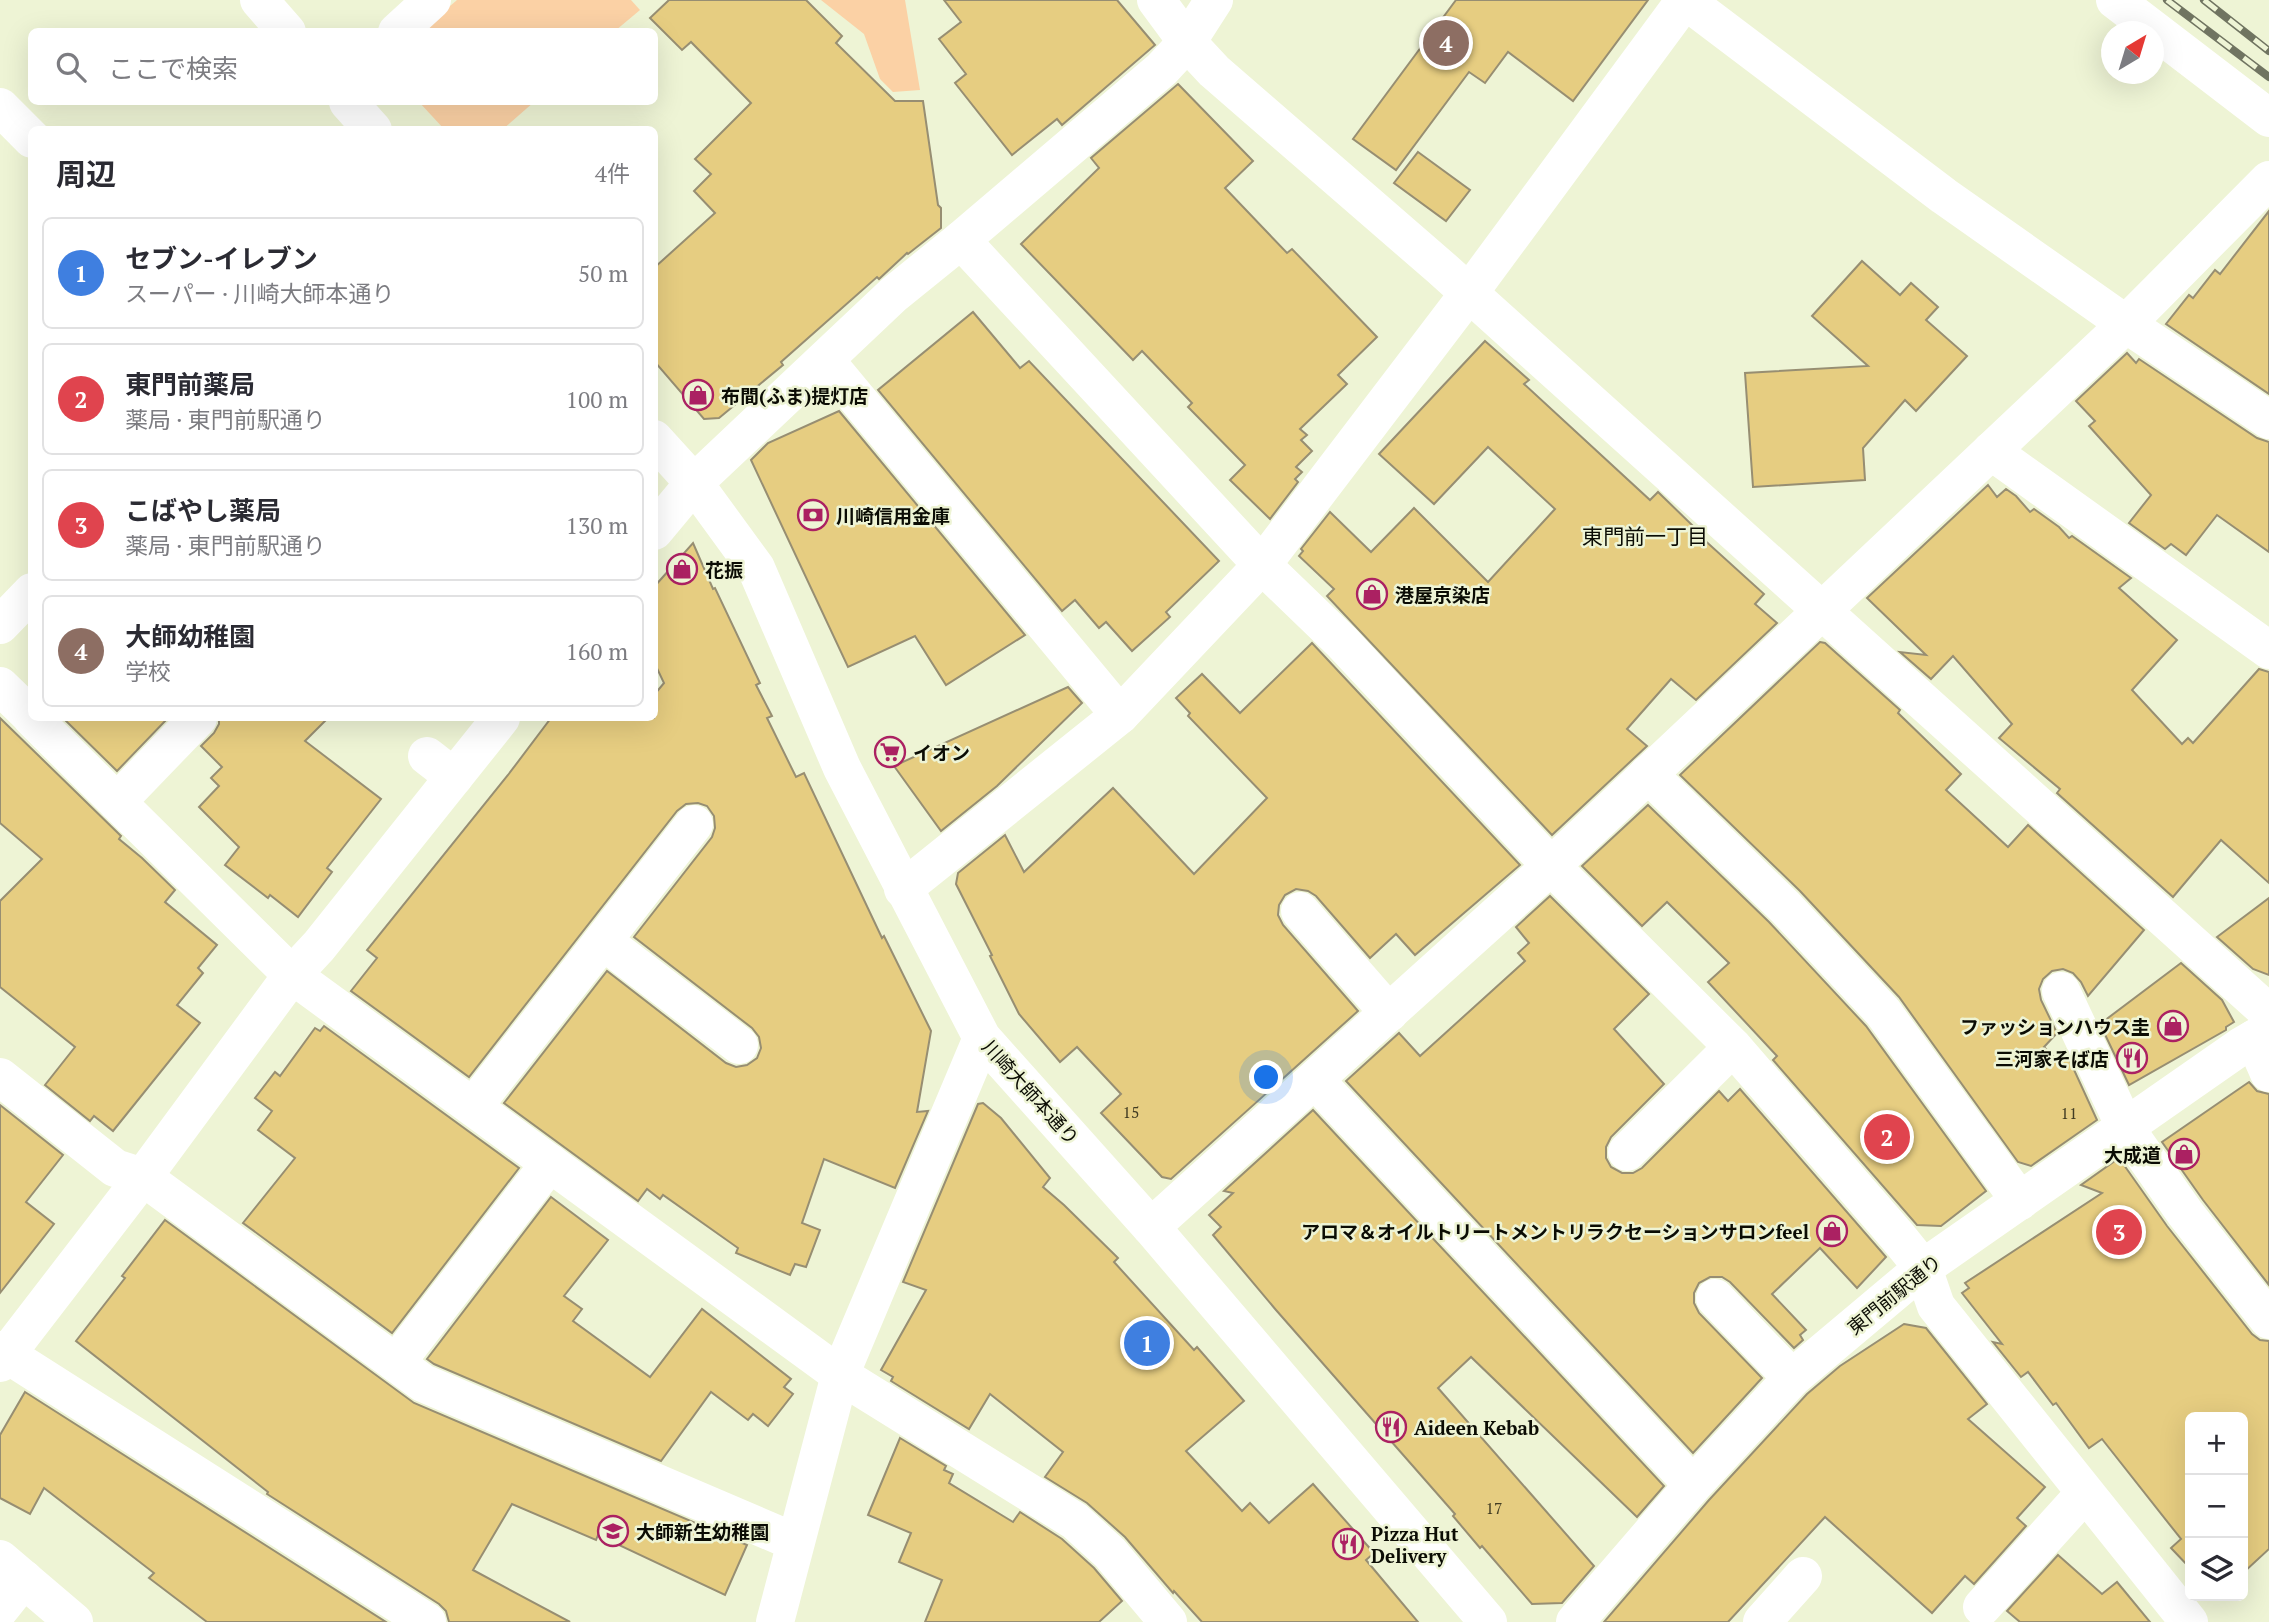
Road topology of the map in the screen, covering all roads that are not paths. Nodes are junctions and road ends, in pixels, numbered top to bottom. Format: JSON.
{"nodes":[{"id":1,"x":259,"y":0,"type":"edge"},
{"id":2,"x":432,"y":0,"type":"edge"},
{"id":3,"x":1156,"y":0,"type":"edge"},
{"id":4,"x":1214,"y":0,"type":"edge"},
{"id":5,"x":1685,"y":0,"type":"edge"},
{"id":6,"x":2115,"y":0,"type":"edge"},
{"id":7,"x":284,"y":28,"type":"edge"},
{"id":8,"x":401,"y":28,"type":"edge"},
{"id":9,"x":1187,"y":42,"type":"junction"},
{"id":10,"x":351,"y":105,"type":"edge"},
{"id":11,"x":0,"y":107,"type":"edge"},
{"id":12,"x":2269,"y":118,"type":"edge"},
{"id":13,"x":369,"y":126,"type":"edge"},
{"id":14,"x":28,"y":135,"type":"edge"},
{"id":15,"x":2269,"y":180,"type":"edge"},
{"id":16,"x":961,"y":240,"type":"junction"},
{"id":17,"x":1469,"y":293,"type":"junction"},
{"id":18,"x":2126,"y":324,"type":"junction"},
{"id":19,"x":825,"y":360,"type":"junction"},
{"id":20,"x":2269,"y":420,"type":"edge"},
{"id":21,"x":658,"y":443,"type":"edge"},
{"id":22,"x":1991,"y":451,"type":"junction"},
{"id":23,"x":694,"y":483,"type":"junction"},
{"id":24,"x":658,"y":526,"type":"edge"},
{"id":25,"x":1262,"y":565,"type":"junction"},
{"id":26,"x":28,"y":596,"type":"edge"},
{"id":27,"x":1822,"y":610,"type":"junction"},
{"id":28,"x":0,"y":625,"type":"edge"},
{"id":29,"x":2269,"y":650,"type":"edge"},
{"id":30,"x":0,"y":686,"type":"edge"},
{"id":31,"x":28,"y":713,"type":"edge"},
{"id":32,"x":1120,"y":715,"type":"junction"},
{"id":33,"x":36,"y":721,"type":"edge"},
{"id":34,"x":195,"y":721,"type":"edge"},
{"id":35,"x":497,"y":721,"type":"edge"},
{"id":36,"x":1648,"y":774,"type":"junction"},
{"id":37,"x":117,"y":802,"type":"junction"},
{"id":38,"x":694,"y":824,"type":"dead end"},
{"id":39,"x":1551,"y":866,"type":"junction"},
{"id":40,"x":904,"y":889,"type":"junction"},
{"id":41,"x":1300,"y":911,"type":"dead end"},
{"id":42,"x":603,"y":941,"type":"junction"},
{"id":43,"x":292,"y":975,"type":"junction"},
{"id":44,"x":2061,"y":991,"type":"dead end"},
{"id":45,"x":1389,"y":1013,"type":"junction"},
{"id":46,"x":982,"y":1038,"type":"junction"},
{"id":47,"x":2265,"y":1039,"type":"edge"},
{"id":48,"x":739,"y":1045,"type":"dead end"},
{"id":49,"x":1733,"y":1048,"type":"junction"},
{"id":50,"x":0,"y":1077,"type":"edge"},
{"id":51,"x":1315,"y":1080,"type":"junction"},
{"id":52,"x":474,"y":1107,"type":"junction"},
{"id":53,"x":2126,"y":1129,"type":"junction"},
{"id":54,"x":1627,"y":1152,"type":"dead end"},
{"id":55,"x":550,"y":1163,"type":"junction"},
{"id":56,"x":143,"y":1177,"type":"junction"},
{"id":57,"x":2020,"y":1201,"type":"junction"},
{"id":58,"x":1151,"y":1227,"type":"junction"},
{"id":59,"x":1923,"y":1268,"type":"junction"},
{"id":60,"x":1715,"y":1298,"type":"dead end"},
{"id":61,"x":2269,"y":1320,"type":"edge"},
{"id":62,"x":2,"y":1356,"type":"edge"},
{"id":63,"x":396,"y":1363,"type":"junction"},
{"id":64,"x":840,"y":1375,"type":"junction"},
{"id":65,"x":1792,"y":1378,"type":"junction"},
{"id":66,"x":1693,"y":1485,"type":"junction"},
{"id":67,"x":2085,"y":1493,"type":"junction"},
{"id":68,"x":795,"y":1542,"type":"junction"},
{"id":69,"x":12,"y":1569,"type":"edge"},
{"id":70,"x":1803,"y":1576,"type":"dead end"},
{"id":71,"x":1982,"y":1607,"type":"dead end"},
{"id":72,"x":0,"y":1609,"type":"edge"},
{"id":73,"x":74,"y":1622,"type":"edge"},
{"id":74,"x":427,"y":1622,"type":"edge"},
{"id":75,"x":775,"y":1622,"type":"edge"},
{"id":76,"x":1168,"y":1622,"type":"edge"},
{"id":77,"x":1488,"y":1622,"type":"edge"},
{"id":78,"x":1575,"y":1622,"type":"edge"},
{"id":79,"x":1762,"y":1622,"type":"edge"},
{"id":80,"x":2189,"y":1622,"type":"edge"}],
"edges":[{"from":1,"to":7,"type":"street"},
{"from":2,"to":8,"type":"street"},
{"from":3,"to":9,"type":"street"},
{"from":4,"to":9,"type":"street"},
{"from":5,"to":17,"type":"street"},
{"from":5,"to":18,"type":"street"},
{"from":6,"to":12,"type":"street"},
{"from":9,"to":16,"type":"street"},
{"from":9,"to":17,"type":"street"},
{"from":10,"to":13,"type":"street"},
{"from":11,"to":14,"type":"street"},
{"from":15,"to":18,"type":"street"},
{"from":16,"to":19,"type":"street"},
{"from":16,"to":25,"type":"street"},
{"from":17,"to":25,"type":"street"},
{"from":17,"to":27,"type":"street"},
{"from":18,"to":20,"type":"street"},
{"from":18,"to":22,"type":"street"},
{"from":19,"to":23,"type":"street"},
{"from":19,"to":32,"type":"street"},
{"from":21,"to":23,"type":"street","name":"川崎大師本通り"},
{"from":22,"to":27,"type":"street"},
{"from":22,"to":29,"type":"street"},
{"from":23,"to":24,"type":"street"},
{"from":23,"to":40,"type":"street","name":"川崎大師本通り"},
{"from":25,"to":32,"type":"street"},
{"from":25,"to":39,"type":"street"},
{"from":26,"to":28,"type":"street"},
{"from":27,"to":36,"type":"street"},
{"from":27,"to":47,"type":"street"},
{"from":30,"to":31,"type":"street"},
{"from":32,"to":40,"type":"street"},
{"from":33,"to":37,"type":"street"},
{"from":34,"to":37,"type":"street"},
{"from":35,"to":43,"type":"street"},
{"from":36,"to":39,"type":"street"},
{"from":36,"to":57,"type":"street"},
{"from":37,"to":43,"type":"street"},
{"from":38,"to":42,"type":"street"},
{"from":39,"to":45,"type":"street"},
{"from":39,"to":49,"type":"street"},
{"from":40,"to":46,"type":"street","name":"川崎大師本通り"},
{"from":41,"to":45,"type":"street"},
{"from":42,"to":48,"type":"street"},
{"from":42,"to":52,"type":"street"},
{"from":43,"to":52,"type":"street"},
{"from":43,"to":56,"type":"street"},
{"from":44,"to":53,"type":"street"},
{"from":45,"to":51,"type":"street"},
{"from":46,"to":58,"type":"street","name":"川崎大師本通り"},
{"from":46,"to":64,"type":"street"},
{"from":47,"to":53,"type":"street","name":"東門前駅通り"},
{"from":49,"to":54,"type":"street"},
{"from":49,"to":59,"type":"street"},
{"from":50,"to":56,"type":"street"},
{"from":51,"to":58,"type":"street"},
{"from":51,"to":66,"type":"street"},
{"from":52,"to":55,"type":"street"},
{"from":53,"to":57,"type":"street","name":"東門前駅通り"},
{"from":53,"to":61,"type":"street"},
{"from":55,"to":63,"type":"street"},
{"from":55,"to":64,"type":"street"},
{"from":56,"to":62,"type":"street"},
{"from":56,"to":63,"type":"street"},
{"from":57,"to":59,"type":"street","name":"東門前駅通り"},
{"from":58,"to":77,"type":"street","name":"川崎大師本通り"},
{"from":59,"to":65,"type":"street","name":"東門前駅通り"},
{"from":59,"to":67,"type":"street"},
{"from":60,"to":65,"type":"street"},
{"from":62,"to":74,"type":"street"},
{"from":63,"to":68,"type":"street"},
{"from":64,"to":68,"type":"street"},
{"from":64,"to":76,"type":"street"},
{"from":65,"to":66,"type":"street","name":"東門前駅通り"},
{"from":66,"to":78,"type":"street","name":"東門前駅通り"},
{"from":67,"to":71,"type":"street"},
{"from":67,"to":80,"type":"street"},
{"from":68,"to":75,"type":"street"},
{"from":69,"to":72,"type":"street"},
{"from":69,"to":73,"type":"street"},
{"from":70,"to":79,"type":"street"}]}
